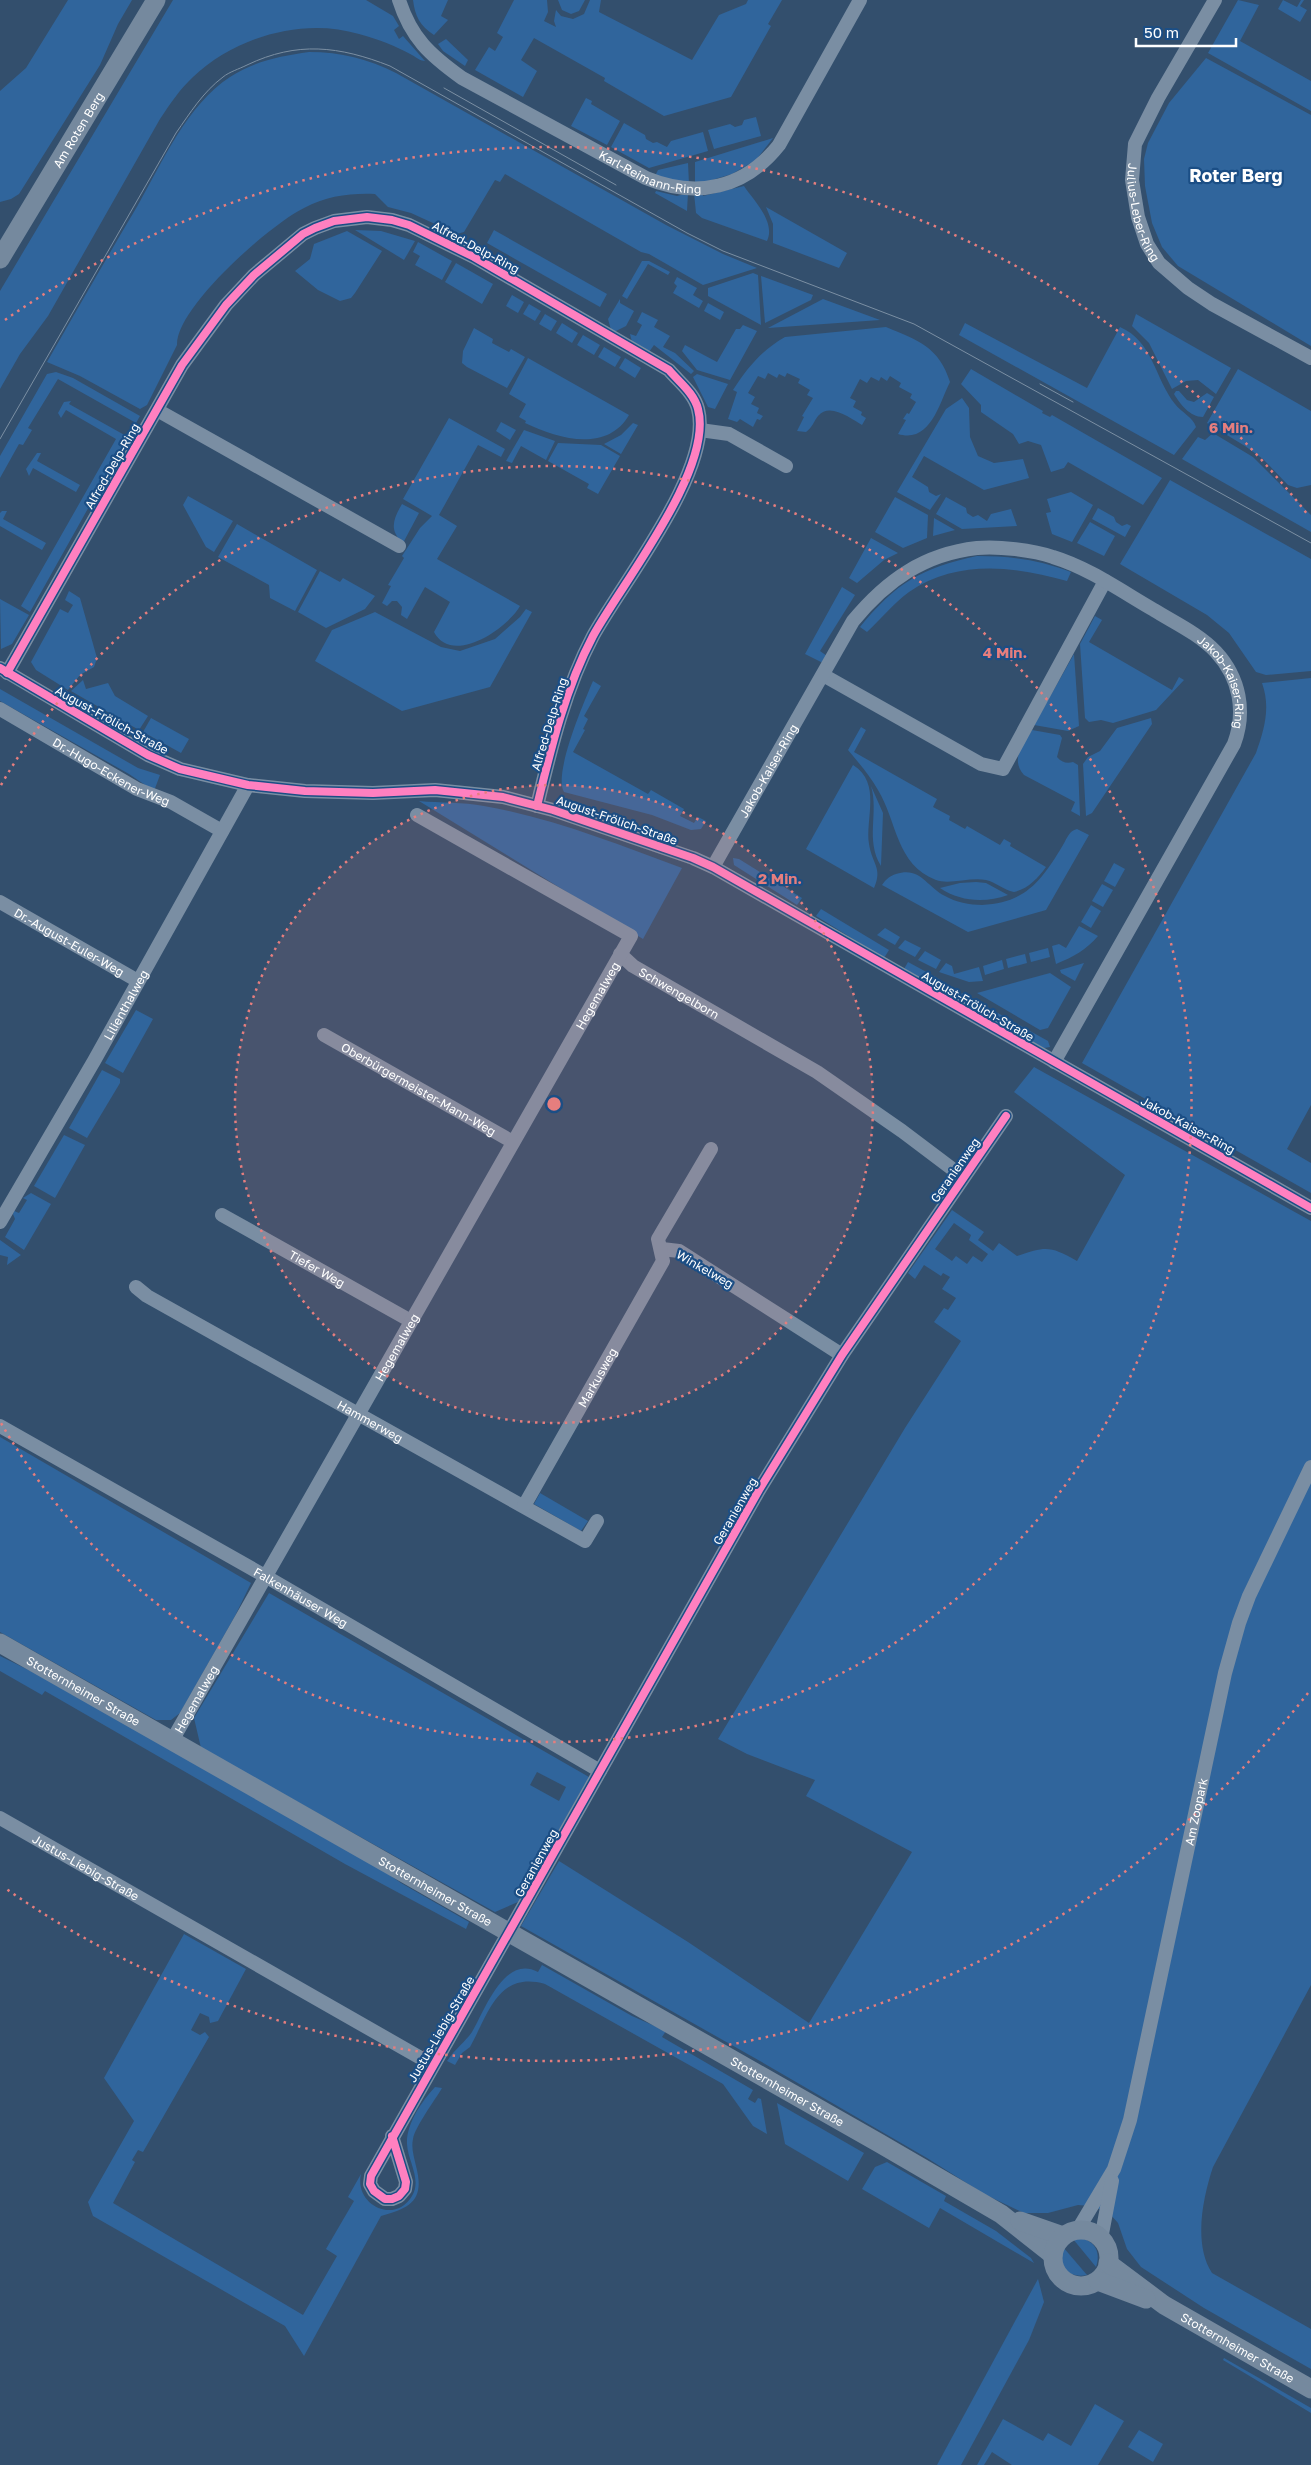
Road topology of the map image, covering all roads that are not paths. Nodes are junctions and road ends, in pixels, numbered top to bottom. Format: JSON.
{"nodes":[{"id":1,"x":156,"y":0,"type":"edge"},
{"id":2,"x":399,"y":0,"type":"edge"},
{"id":3,"x":860,"y":0,"type":"edge"},
{"id":4,"x":1215,"y":0,"type":"edge"},
{"id":5,"x":0,"y":259,"type":"edge"},
{"id":6,"x":1311,"y":358,"type":"edge"},
{"id":7,"x":157,"y":410,"type":"junction"},
{"id":8,"x":700,"y":430,"type":"junction"},
{"id":9,"x":786,"y":466,"type":"dead end"},
{"id":10,"x":399,"y":546,"type":"dead end"},
{"id":11,"x":1105,"y":581,"type":"junction"},
{"id":12,"x":4,"y":671,"type":"edge"},
{"id":13,"x":823,"y":675,"type":"junction"},
{"id":14,"x":0,"y":709,"type":"edge"},
{"id":15,"x":248,"y":785,"type":"junction"},
{"id":16,"x":537,"y":806,"type":"junction"},
{"id":17,"x":417,"y":815,"type":"dead end"},
{"id":18,"x":222,"y":831,"type":"junction"},
{"id":19,"x":713,"y":867,"type":"junction"},
{"id":20,"x":0,"y":902,"type":"edge"},
{"id":21,"x":620,"y":954,"type":"junction"},
{"id":22,"x":138,"y":981,"type":"junction"},
{"id":23,"x":324,"y":1035,"type":"dead end"},
{"id":24,"x":1054,"y":1062,"type":"junction"},
{"id":25,"x":1006,"y":1116,"type":"dead end"},
{"id":26,"x":513,"y":1142,"type":"junction"},
{"id":27,"x":711,"y":1149,"type":"dead end"},
{"id":28,"x":963,"y":1177,"type":"junction"},
{"id":29,"x":1311,"y":1208,"type":"edge"},
{"id":30,"x":222,"y":1215,"type":"dead end"},
{"id":31,"x":0,"y":1222,"type":"edge"},
{"id":32,"x":662,"y":1249,"type":"junction"},
{"id":33,"x":136,"y":1287,"type":"dead end"},
{"id":34,"x":411,"y":1321,"type":"junction"},
{"id":35,"x":842,"y":1355,"type":"junction"},
{"id":36,"x":358,"y":1414,"type":"junction"},
{"id":37,"x":0,"y":1426,"type":"edge"},
{"id":38,"x":1311,"y":1467,"type":"edge"},
{"id":39,"x":524,"y":1506,"type":"junction"},
{"id":40,"x":597,"y":1521,"type":"dead end"},
{"id":41,"x":266,"y":1576,"type":"junction"},
{"id":42,"x":0,"y":1643,"type":"edge"},
{"id":43,"x":172,"y":1740,"type":"junction"},
{"id":44,"x":600,"y":1771,"type":"junction"},
{"id":45,"x":0,"y":1818,"type":"edge"},
{"id":46,"x":510,"y":1933,"type":"junction"},
{"id":47,"x":433,"y":2065,"type":"junction"},
{"id":48,"x":392,"y":2136,"type":"dead end"},
{"id":49,"x":1114,"y":2169,"type":"junction"},
{"id":50,"x":1001,"y":2214,"type":"junction"},
{"id":51,"x":1070,"y":2234,"type":"junction"},
{"id":52,"x":1101,"y":2239,"type":"junction"},
{"id":53,"x":1053,"y":2254,"type":"junction"},
{"id":54,"x":1108,"y":2263,"type":"junction"},
{"id":55,"x":1098,"y":2280,"type":"junction"},
{"id":56,"x":1164,"y":2305,"type":"junction"},
{"id":57,"x":1311,"y":2389,"type":"edge"}],
"edges":[{"from":1,"to":5,"type":"main road","name":"Am Roten Berg"},
{"from":2,"to":3,"type":"street","name":"Karl-Reimann-Ring"},
{"from":4,"to":6,"type":"street","name":"Julius-Leber-Ring"},
{"from":7,"to":8,"type":"street","name":"Alfred-Delp-Ring"},
{"from":7,"to":10,"type":"street"},
{"from":7,"to":12,"type":"street","name":"Alfred-Delp-Ring"},
{"from":8,"to":9,"type":"street"},
{"from":8,"to":16,"type":"street","name":"Alfred-Delp-Ring"},
{"from":11,"to":13,"type":"street","name":"Jakob-Kaiser-Ring"},
{"from":11,"to":13,"type":"street"},
{"from":11,"to":24,"type":"street","name":"Jakob-Kaiser-Ring"},
{"from":12,"to":15,"type":"street","name":"August-Frölich-Straße"},
{"from":13,"to":19,"type":"street","name":"Jakob-Kaiser-Ring"},
{"from":14,"to":18,"type":"street","name":"Dr.-Hugo-Eckener-Weg"},
{"from":15,"to":16,"type":"street","name":"August-Frölich-Straße"},
{"from":15,"to":18,"type":"street","name":"Lilienthalweg"},
{"from":16,"to":19,"type":"street","name":"August-Frölich-Straße"},
{"from":17,"to":21,"type":"street"},
{"from":18,"to":22,"type":"street","name":"Lilienthalweg"},
{"from":19,"to":24,"type":"street","name":"August-Frölich-Straße"},
{"from":20,"to":22,"type":"street","name":"Dr.-August-Euler-Weg"},
{"from":21,"to":26,"type":"street","name":"Hegemalweg"},
{"from":21,"to":28,"type":"street","name":"Schwengelborn"},
{"from":22,"to":31,"type":"street","name":"Lilienthalweg"},
{"from":23,"to":26,"type":"street","name":"Oberbürgermeister-Mann-Weg"},
{"from":24,"to":29,"type":"street","name":"Jakob-Kaiser-Ring"},
{"from":25,"to":28,"type":"street","name":"Geranienweg"},
{"from":26,"to":34,"type":"street","name":"Hegemalweg"},
{"from":27,"to":32,"type":"street","name":"Winkelweg"},
{"from":28,"to":35,"type":"street","name":"Geranienweg"},
{"from":30,"to":34,"type":"street","name":"Tiefer Weg"},
{"from":32,"to":35,"type":"street","name":"Winkelweg"},
{"from":32,"to":39,"type":"street","name":"Markusweg"},
{"from":33,"to":36,"type":"street","name":"Hammerweg"},
{"from":34,"to":36,"type":"street","name":"Hegemalweg"},
{"from":35,"to":44,"type":"street","name":"Geranienweg"},
{"from":36,"to":39,"type":"street","name":"Hammerweg"},
{"from":36,"to":41,"type":"street","name":"Hegemalweg"},
{"from":37,"to":41,"type":"street","name":"Falkenhäuser Weg"},
{"from":38,"to":49,"type":"street","name":"Am Zoopark"},
{"from":39,"to":40,"type":"street","name":"Hammerweg"},
{"from":41,"to":43,"type":"street","name":"Hegemalweg"},
{"from":41,"to":44,"type":"street","name":"Falkenhäuser Weg"},
{"from":42,"to":43,"type":"main road","name":"Stotternheimer Straße"},
{"from":43,"to":46,"type":"main road","name":"Stotternheimer Straße"},
{"from":44,"to":46,"type":"street","name":"Geranienweg"},
{"from":45,"to":47,"type":"street","name":"Justus-Liebig-Straße"},
{"from":46,"to":47,"type":"street","name":"Justus-Liebig-Straße"},
{"from":46,"to":50,"type":"main road","name":"Stotternheimer Straße"},
{"from":47,"to":48,"type":"street","name":"Justus-Liebig-Straße"},
{"from":49,"to":51,"type":"street","name":"Am Zoopark"},
{"from":49,"to":52,"type":"street","name":"Am Zoopark"},
{"from":50,"to":51,"type":"main road"},
{"from":50,"to":53,"type":"main road"},
{"from":51,"to":52,"type":"main road"},
{"from":51,"to":53,"type":"main road"},
{"from":52,"to":54,"type":"main road"},
{"from":53,"to":55,"type":"main road"},
{"from":54,"to":55,"type":"main road"},
{"from":54,"to":56,"type":"main road"},
{"from":55,"to":56,"type":"main road"},
{"from":56,"to":57,"type":"main road","name":"Stotternheimer Straße"}]}
